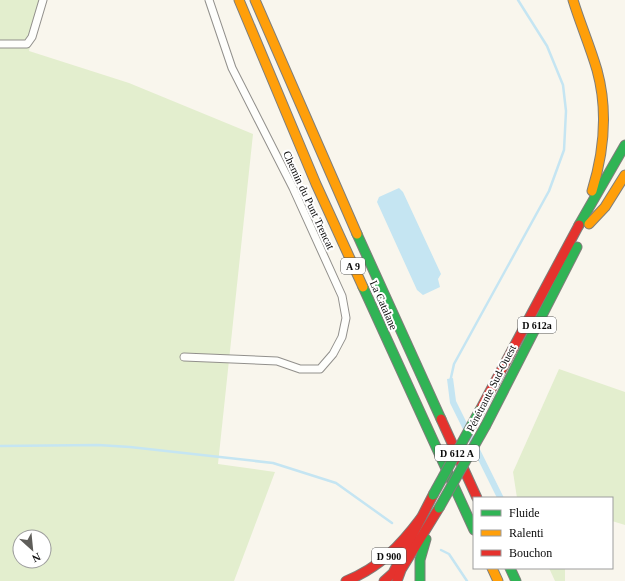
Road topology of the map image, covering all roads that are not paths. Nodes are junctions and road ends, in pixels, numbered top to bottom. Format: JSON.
{"nodes":[{"id":1,"x":43,"y":0,"type":"edge"},
{"id":2,"x":209,"y":0,"type":"edge"},
{"id":3,"x":239,"y":0,"type":"edge"},
{"id":4,"x":255,"y":0,"type":"edge"},
{"id":5,"x":573,"y":0,"type":"edge"},
{"id":6,"x":0,"y":44,"type":"edge"},
{"id":7,"x":625,"y":145,"type":"edge"},
{"id":8,"x":625,"y":160,"type":"edge"},
{"id":9,"x":625,"y":175,"type":"edge"},
{"id":10,"x":586,"y":221,"type":"junction"},
{"id":11,"x":184,"y":357,"type":"dead end"},
{"id":12,"x":480,"y":410,"type":"joint"},
{"id":13,"x":486,"y":425,"type":"joint"},
{"id":14,"x":477,"y":497,"type":"edge"},
{"id":15,"x":439,"y":508,"type":"junction"},
{"id":16,"x":421,"y":518,"type":"junction"},
{"id":17,"x":473,"y":528,"type":"edge"},
{"id":18,"x":492,"y":569,"type":"edge"},
{"id":19,"x":510,"y":569,"type":"edge"},
{"id":20,"x":346,"y":581,"type":"edge"},
{"id":21,"x":384,"y":581,"type":"edge"},
{"id":22,"x":397,"y":581,"type":"edge"},
{"id":23,"x":420,"y":581,"type":"edge"},
{"id":24,"x":498,"y":581,"type":"edge"},
{"id":25,"x":516,"y":581,"type":"edge"}],
"edges":[{"from":1,"to":6,"type":"street"},
{"from":2,"to":11,"type":"street","name":"Chemin du Punt Trencat"},
{"from":3,"to":17,"type":"highway","name":"La Catalane","number":"A 9"},
{"from":4,"to":14,"type":"highway","name":"La Catalane","number":"A 9"},
{"from":5,"to":10,"type":"highway"},
{"from":7,"to":10,"type":"highway","name":"Pénétrante Sud-Ouest","number":"D 612a"},
{"from":8,"to":10,"type":"highway","name":"Pénétrante Sud-Ouest","number":"D 612a"},
{"from":9,"to":10,"type":"highway"},
{"from":10,"to":12,"type":"highway","name":"Pénétrante Sud-Ouest","number":"D 612a"},
{"from":10,"to":13,"type":"highway","name":"Pénétrante Sud-Ouest","number":"D 612a"},
{"from":12,"to":16,"type":"highway","number":"D 612 A","bridge":true},
{"from":13,"to":15,"type":"highway","name":"Pénétrante Sud-Ouest","number":"D 612 A","bridge":true},
{"from":15,"to":22,"type":"highway","name":"Pénétrante Sud-Ouest"},
{"from":15,"to":23,"type":"highway"},
{"from":16,"to":20,"type":"highway","number":"D 900"},
{"from":16,"to":21,"type":"highway"},
{"from":18,"to":24,"type":"highway"},
{"from":19,"to":25,"type":"highway"}]}
